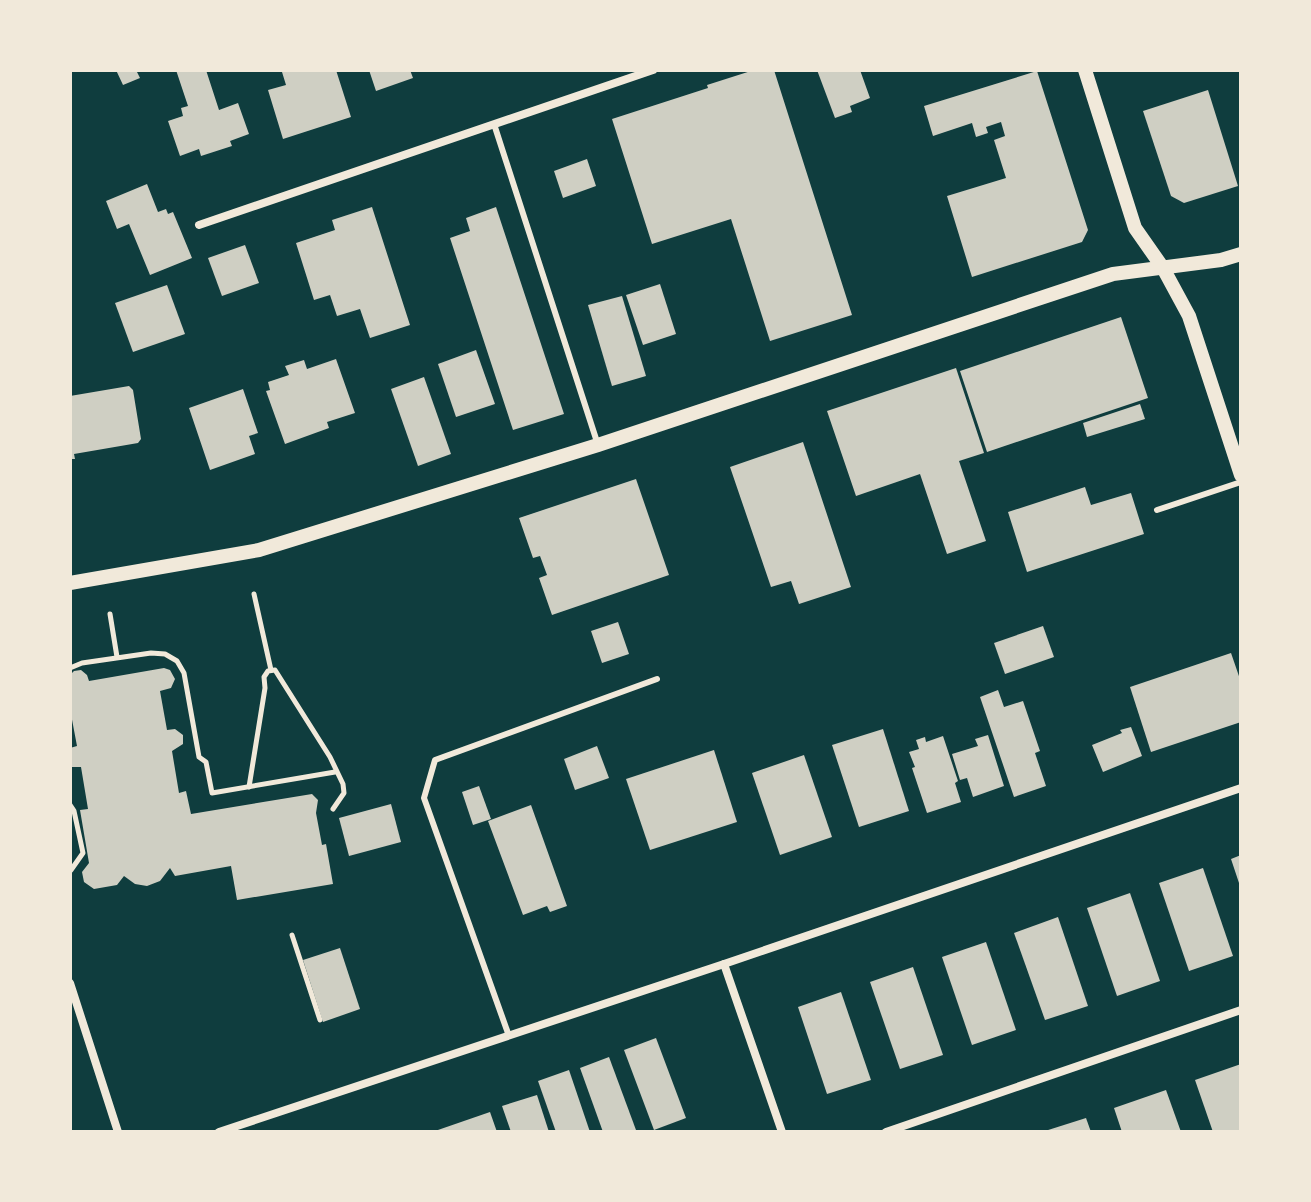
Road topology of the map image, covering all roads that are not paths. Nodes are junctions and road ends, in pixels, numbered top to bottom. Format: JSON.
{"nodes":[{"id":1,"x":653,"y":70,"type":"edge"},
{"id":2,"x":1085,"y":70,"type":"edge"},
{"id":3,"x":494,"y":124,"type":"junction"},
{"id":4,"x":199,"y":225,"type":"dead end"},
{"id":5,"x":1241,"y":254,"type":"edge"},
{"id":6,"x":1163,"y":268,"type":"junction"},
{"id":7,"x":598,"y":445,"type":"junction"},
{"id":8,"x":1241,"y":475,"type":"edge"},
{"id":9,"x":1241,"y":482,"type":"edge"},
{"id":10,"x":1157,"y":510,"type":"dead end"},
{"id":11,"x":70,"y":583,"type":"edge"},
{"id":12,"x":657,"y":679,"type":"dead end"},
{"id":13,"x":1241,"y":788,"type":"edge"},
{"id":14,"x":724,"y":964,"type":"junction"},
{"id":15,"x":70,"y":983,"type":"edge"},
{"id":16,"x":1241,"y":1010,"type":"edge"},
{"id":17,"x":509,"y":1036,"type":"junction"},
{"id":18,"x":118,"y":1132,"type":"edge"},
{"id":19,"x":219,"y":1132,"type":"edge"},
{"id":20,"x":782,"y":1132,"type":"edge"},
{"id":21,"x":886,"y":1132,"type":"edge"}],
"edges":[{"from":1,"to":3,"type":"street"},
{"from":2,"to":6,"type":"street"},
{"from":3,"to":4,"type":"street"},
{"from":3,"to":7,"type":"lane"},
{"from":5,"to":6,"type":"street"},
{"from":6,"to":7,"type":"street"},
{"from":6,"to":8,"type":"street"},
{"from":7,"to":11,"type":"street"},
{"from":9,"to":10,"type":"lane"},
{"from":12,"to":17,"type":"lane"},
{"from":13,"to":14,"type":"street"},
{"from":14,"to":17,"type":"street"},
{"from":14,"to":20,"type":"street"},
{"from":15,"to":18,"type":"street"},
{"from":16,"to":21,"type":"street"},
{"from":17,"to":19,"type":"street"}]}
